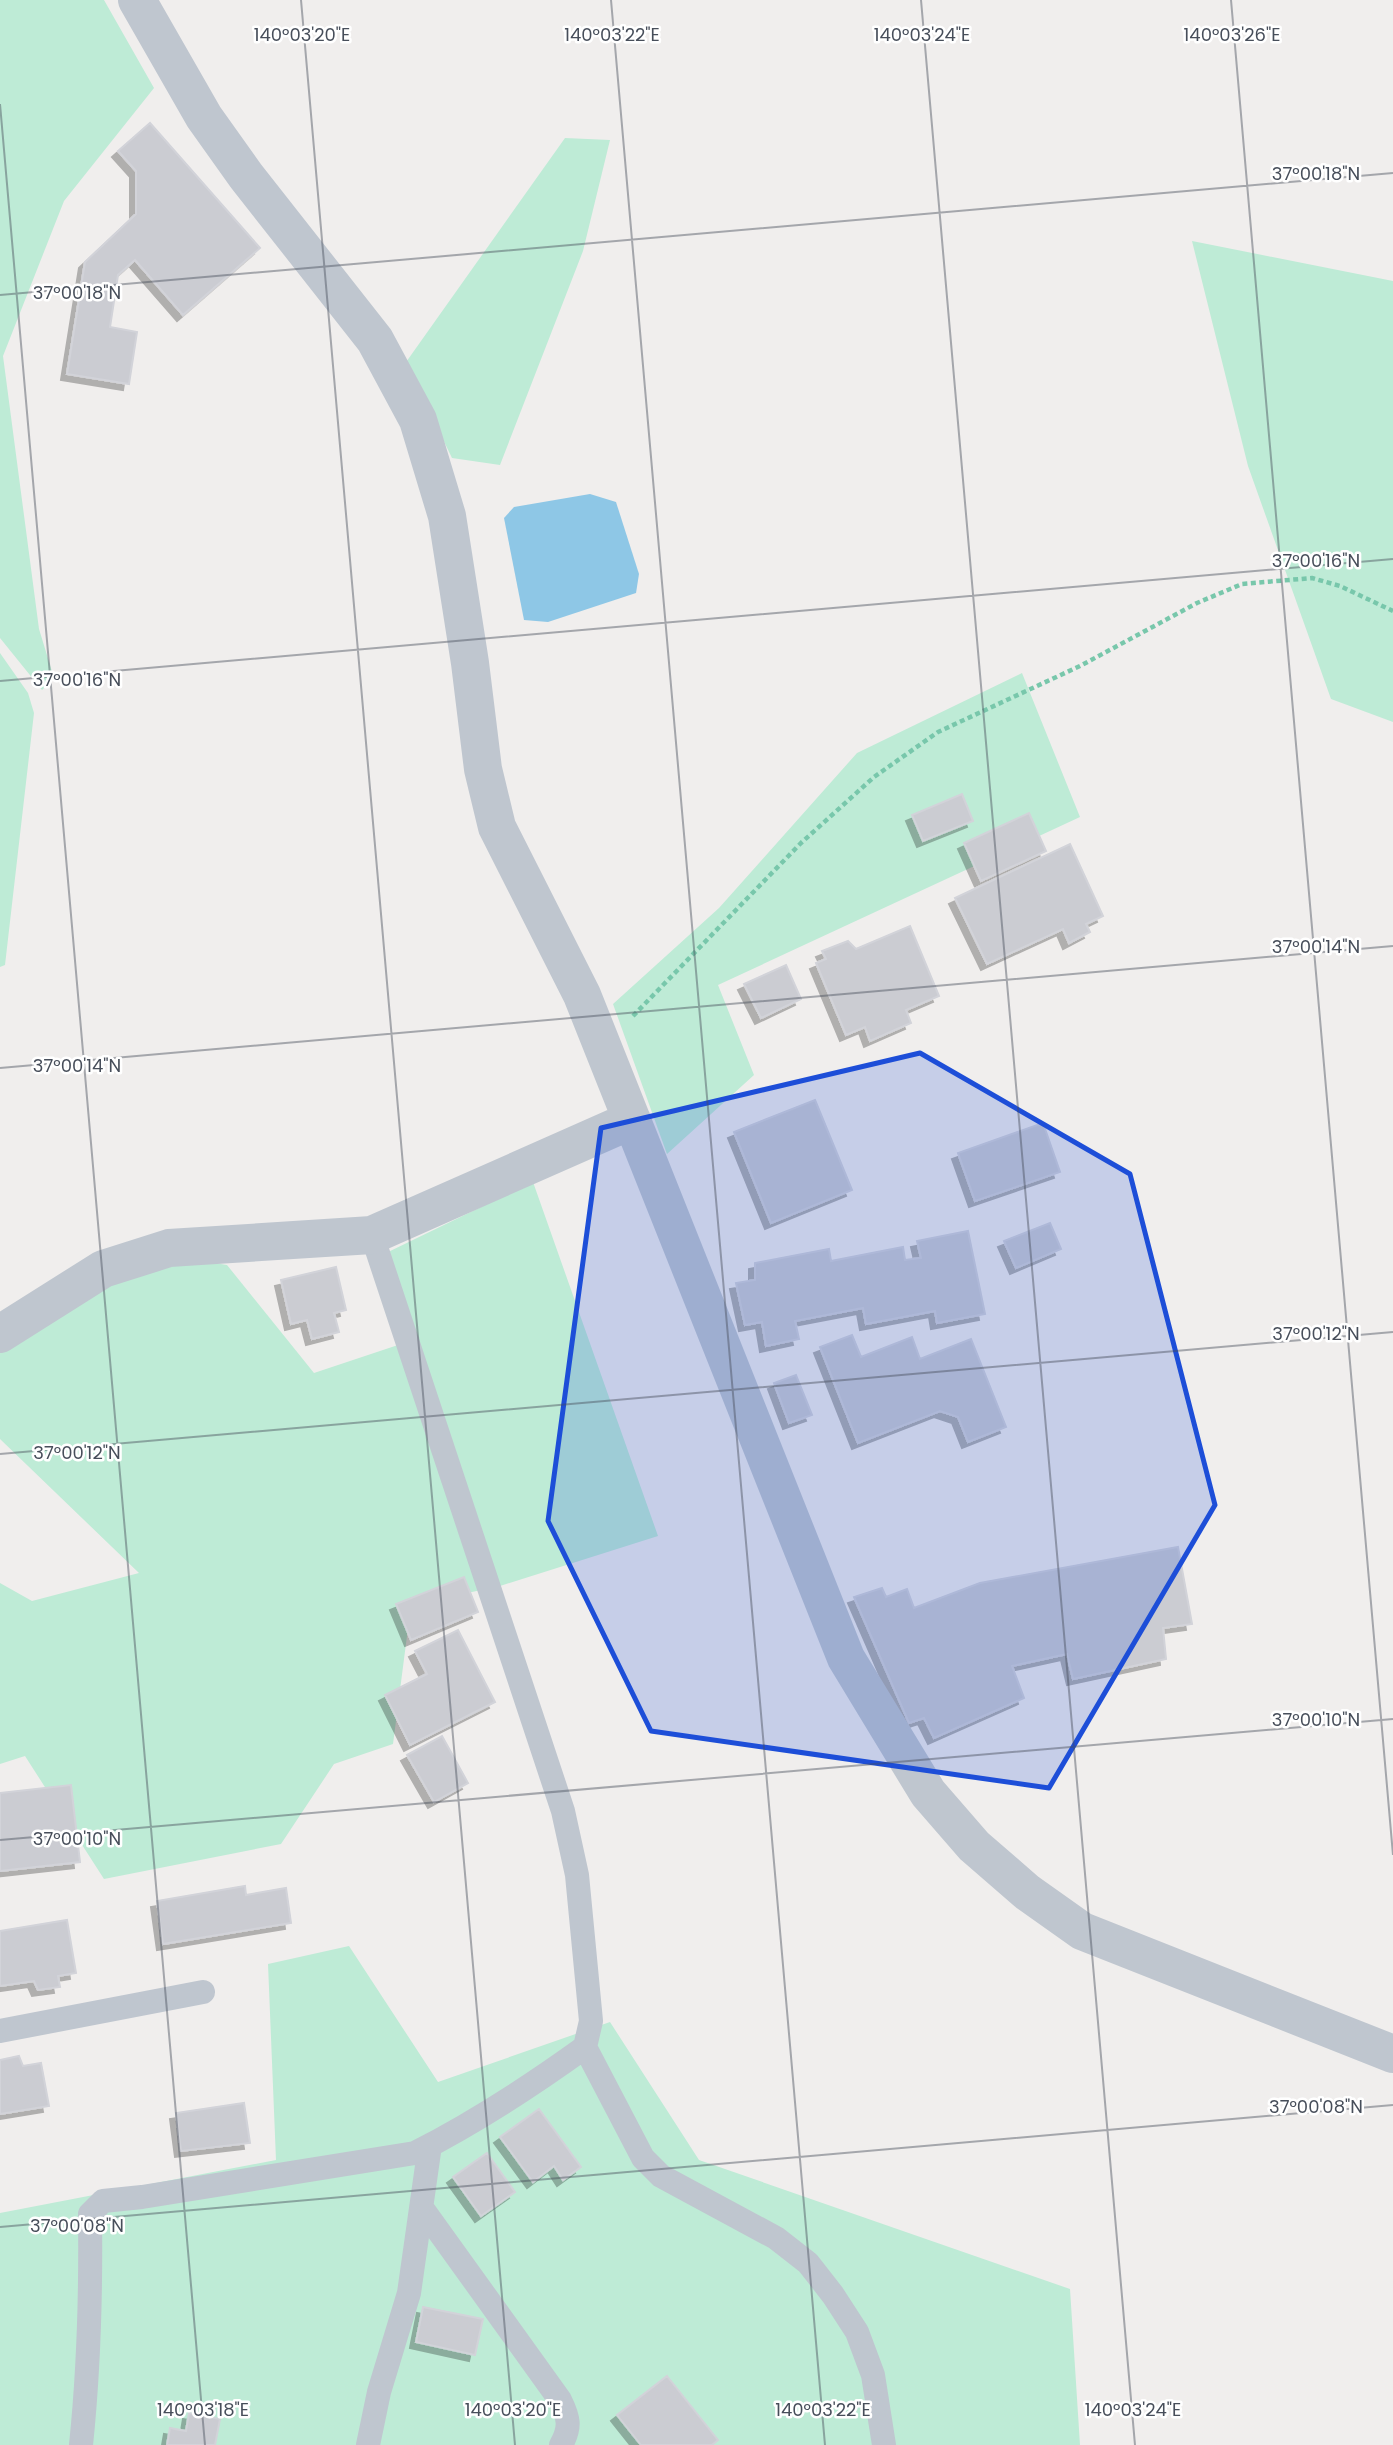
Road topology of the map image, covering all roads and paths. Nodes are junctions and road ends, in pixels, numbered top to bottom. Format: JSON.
{"nodes":[{"id":1,"x":137,"y":0,"type":"edge"},
{"id":2,"x":1393,"y":611,"type":"edge"},
{"id":3,"x":604,"y":1047,"type":"junction"},
{"id":4,"x":632,"y":1120,"type":"junction"},
{"id":5,"x":372,"y":1235,"type":"junction"},
{"id":6,"x":0,"y":1334,"type":"edge"},
{"id":7,"x":203,"y":1992,"type":"dead end"},
{"id":8,"x":0,"y":2031,"type":"edge"},
{"id":9,"x":585,"y":2047,"type":"junction"},
{"id":10,"x":1393,"y":2054,"type":"edge"},
{"id":11,"x":430,"y":2145,"type":"junction"},
{"id":12,"x":422,"y":2208,"type":"junction"},
{"id":13,"x":80,"y":2445,"type":"edge"},
{"id":14,"x":368,"y":2445,"type":"edge"},
{"id":15,"x":561,"y":2445,"type":"edge"},
{"id":16,"x":884,"y":2445,"type":"edge"}],
"edges":[{"from":1,"to":3,"type":"street"},
{"from":2,"to":3,"type":"path"},
{"from":3,"to":4,"type":"street"},
{"from":4,"to":5,"type":"street"},
{"from":4,"to":10,"type":"street"},
{"from":5,"to":6,"type":"street"},
{"from":5,"to":9,"type":"lane"},
{"from":7,"to":8,"type":"lane"},
{"from":9,"to":11,"type":"lane"},
{"from":9,"to":16,"type":"lane"},
{"from":11,"to":12,"type":"lane"},
{"from":11,"to":13,"type":"lane"},
{"from":12,"to":14,"type":"lane"},
{"from":12,"to":15,"type":"lane"}]}
